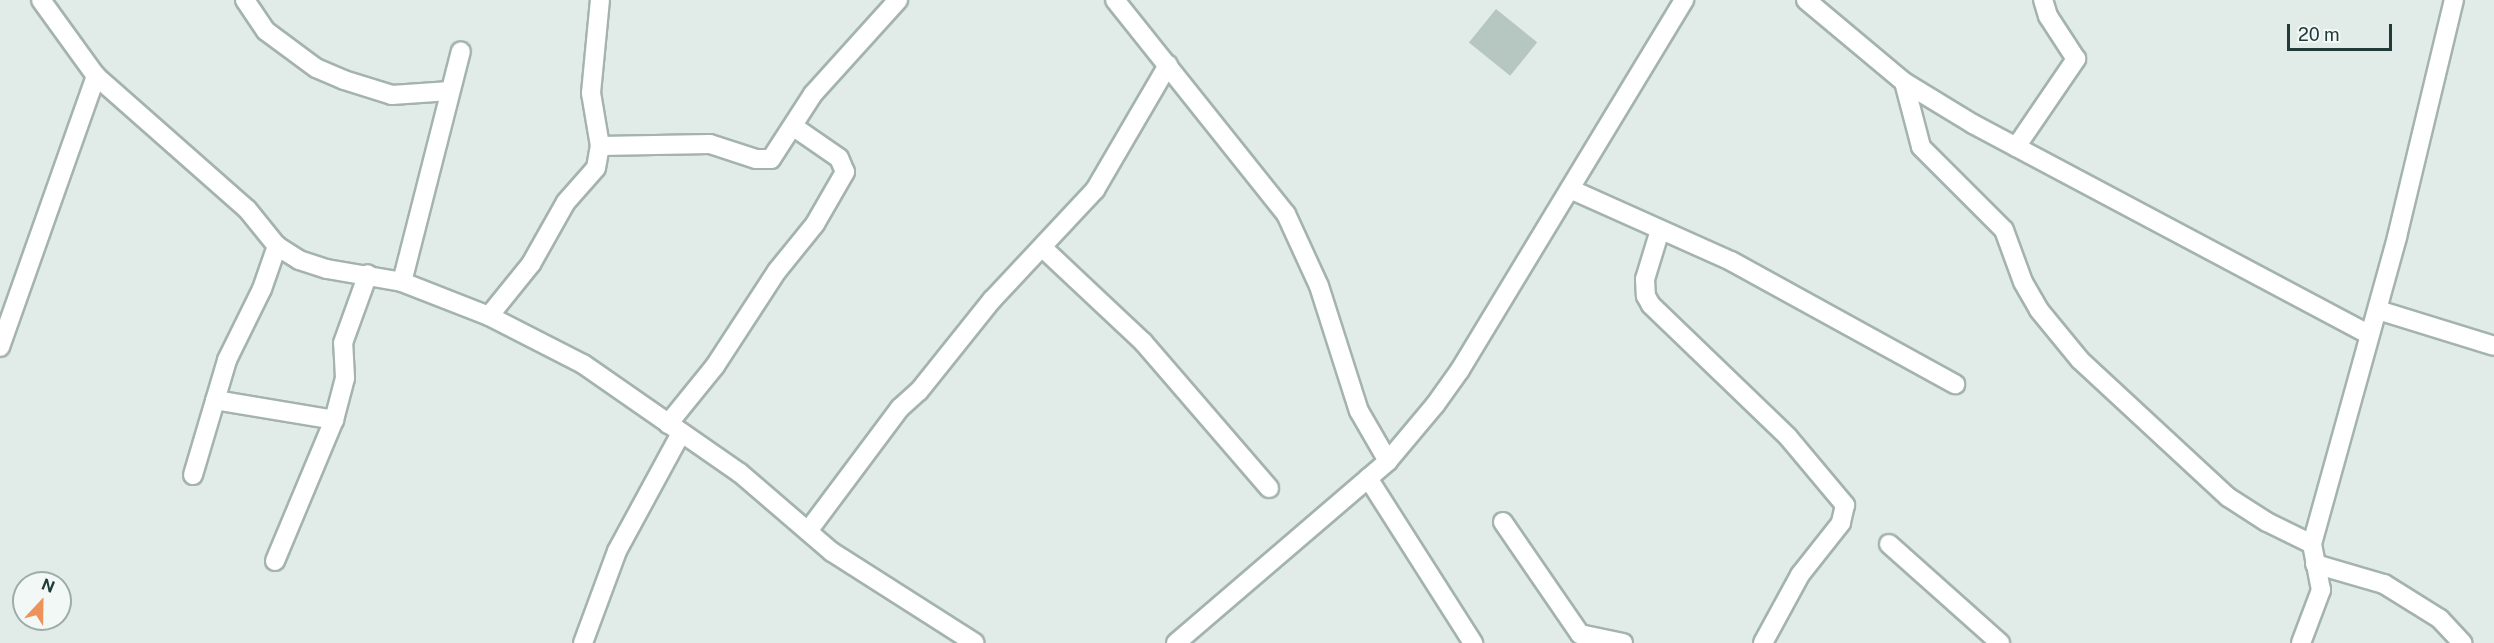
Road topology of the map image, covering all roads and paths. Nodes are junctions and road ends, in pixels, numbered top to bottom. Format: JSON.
{"nodes":[{"id":1,"x":41,"y":0,"type":"edge"},
{"id":2,"x":245,"y":0,"type":"edge"},
{"id":3,"x":600,"y":0,"type":"edge"},
{"id":4,"x":898,"y":0,"type":"edge"},
{"id":5,"x":1115,"y":0,"type":"edge"},
{"id":6,"x":1684,"y":0,"type":"edge"},
{"id":7,"x":1806,"y":0,"type":"edge"},
{"id":8,"x":2043,"y":0,"type":"edge"},
{"id":9,"x":2454,"y":0,"type":"edge"},
{"id":10,"x":461,"y":51,"type":"dead end"},
{"id":11,"x":1168,"y":65,"type":"junction"},
{"id":12,"x":96,"y":76,"type":"junction"},
{"id":13,"x":1904,"y":82,"type":"junction"},
{"id":14,"x":450,"y":91,"type":"junction"},
{"id":15,"x":794,"y":127,"type":"junction"},
{"id":16,"x":600,"y":146,"type":"junction"},
{"id":17,"x":2016,"y":147,"type":"junction"},
{"id":18,"x":1570,"y":189,"type":"junction"},
{"id":19,"x":1660,"y":230,"type":"junction"},
{"id":20,"x":277,"y":246,"type":"junction"},
{"id":21,"x":1044,"y":248,"type":"junction"},
{"id":22,"x":368,"y":274,"type":"junction"},
{"id":23,"x":402,"y":282,"type":"junction"},
{"id":24,"x":2378,"y":310,"type":"junction"},
{"id":25,"x":489,"y":316,"type":"junction"},
{"id":26,"x":2369,"y":335,"type":"junction"},
{"id":27,"x":2494,"y":346,"type":"edge"},
{"id":28,"x":0,"y":347,"type":"edge"},
{"id":29,"x":1955,"y":384,"type":"dead end"},
{"id":30,"x":215,"y":400,"type":"junction"},
{"id":31,"x":334,"y":420,"type":"junction"},
{"id":32,"x":675,"y":428,"type":"junction"},
{"id":33,"x":1388,"y":461,"type":"junction"},
{"id":34,"x":193,"y":475,"type":"dead end"},
{"id":35,"x":1368,"y":478,"type":"junction"},
{"id":36,"x":1269,"y":488,"type":"dead end"},
{"id":37,"x":1503,"y":522,"type":"dead end"},
{"id":38,"x":808,"y":531,"type":"junction"},
{"id":39,"x":1889,"y":544,"type":"dead end"},
{"id":40,"x":2312,"y":544,"type":"junction"},
{"id":41,"x":275,"y":561,"type":"dead end"},
{"id":42,"x":2315,"y":564,"type":"junction"},
{"id":43,"x":1574,"y":638,"type":"edge"},
{"id":44,"x":583,"y":643,"type":"edge"},
{"id":45,"x":975,"y":643,"type":"edge"},
{"id":46,"x":1176,"y":643,"type":"edge"},
{"id":47,"x":1473,"y":643,"type":"edge"},
{"id":48,"x":1623,"y":643,"type":"edge"},
{"id":49,"x":1763,"y":643,"type":"edge"},
{"id":50,"x":2000,"y":643,"type":"edge"},
{"id":51,"x":2301,"y":643,"type":"edge"},
{"id":52,"x":2462,"y":643,"type":"edge"}],
"edges":[{"from":1,"to":12,"type":"street"},
{"from":2,"to":14,"type":"street"},
{"from":3,"to":16,"type":"street"},
{"from":4,"to":15,"type":"street"},
{"from":5,"to":11,"type":"street"},
{"from":6,"to":18,"type":"street"},
{"from":7,"to":13,"type":"street"},
{"from":8,"to":17,"type":"street"},
{"from":9,"to":24,"type":"street"},
{"from":10,"to":14,"type":"street"},
{"from":11,"to":21,"type":"street"},
{"from":11,"to":33,"type":"street"},
{"from":12,"to":20,"type":"street"},
{"from":12,"to":28,"type":"street"},
{"from":13,"to":17,"type":"street"},
{"from":13,"to":40,"type":"street"},
{"from":14,"to":23,"type":"street"},
{"from":15,"to":16,"type":"street"},
{"from":15,"to":32,"type":"street"},
{"from":16,"to":25,"type":"street"},
{"from":17,"to":26,"type":"street"},
{"from":18,"to":19,"type":"street"},
{"from":18,"to":33,"type":"street"},
{"from":19,"to":29,"type":"street"},
{"from":19,"to":49,"type":"street"},
{"from":20,"to":22,"type":"street"},
{"from":20,"to":30,"type":"street"},
{"from":21,"to":36,"type":"street"},
{"from":21,"to":38,"type":"street"},
{"from":22,"to":23,"type":"street"},
{"from":22,"to":31,"type":"street"},
{"from":23,"to":25,"type":"street"},
{"from":24,"to":26,"type":"street"},
{"from":24,"to":27,"type":"street"},
{"from":25,"to":32,"type":"street"},
{"from":26,"to":40,"type":"street"},
{"from":30,"to":31,"type":"street"},
{"from":30,"to":34,"type":"street"},
{"from":31,"to":41,"type":"street"},
{"from":32,"to":38,"type":"street"},
{"from":32,"to":44,"type":"street"},
{"from":33,"to":35,"type":"street"},
{"from":35,"to":46,"type":"street"},
{"from":35,"to":47,"type":"street"},
{"from":37,"to":43,"type":"street"},
{"from":38,"to":45,"type":"street"},
{"from":39,"to":50,"type":"street"},
{"from":40,"to":42,"type":"street"},
{"from":42,"to":51,"type":"street"},
{"from":42,"to":52,"type":"street"},
{"from":43,"to":48,"type":"street"}]}
